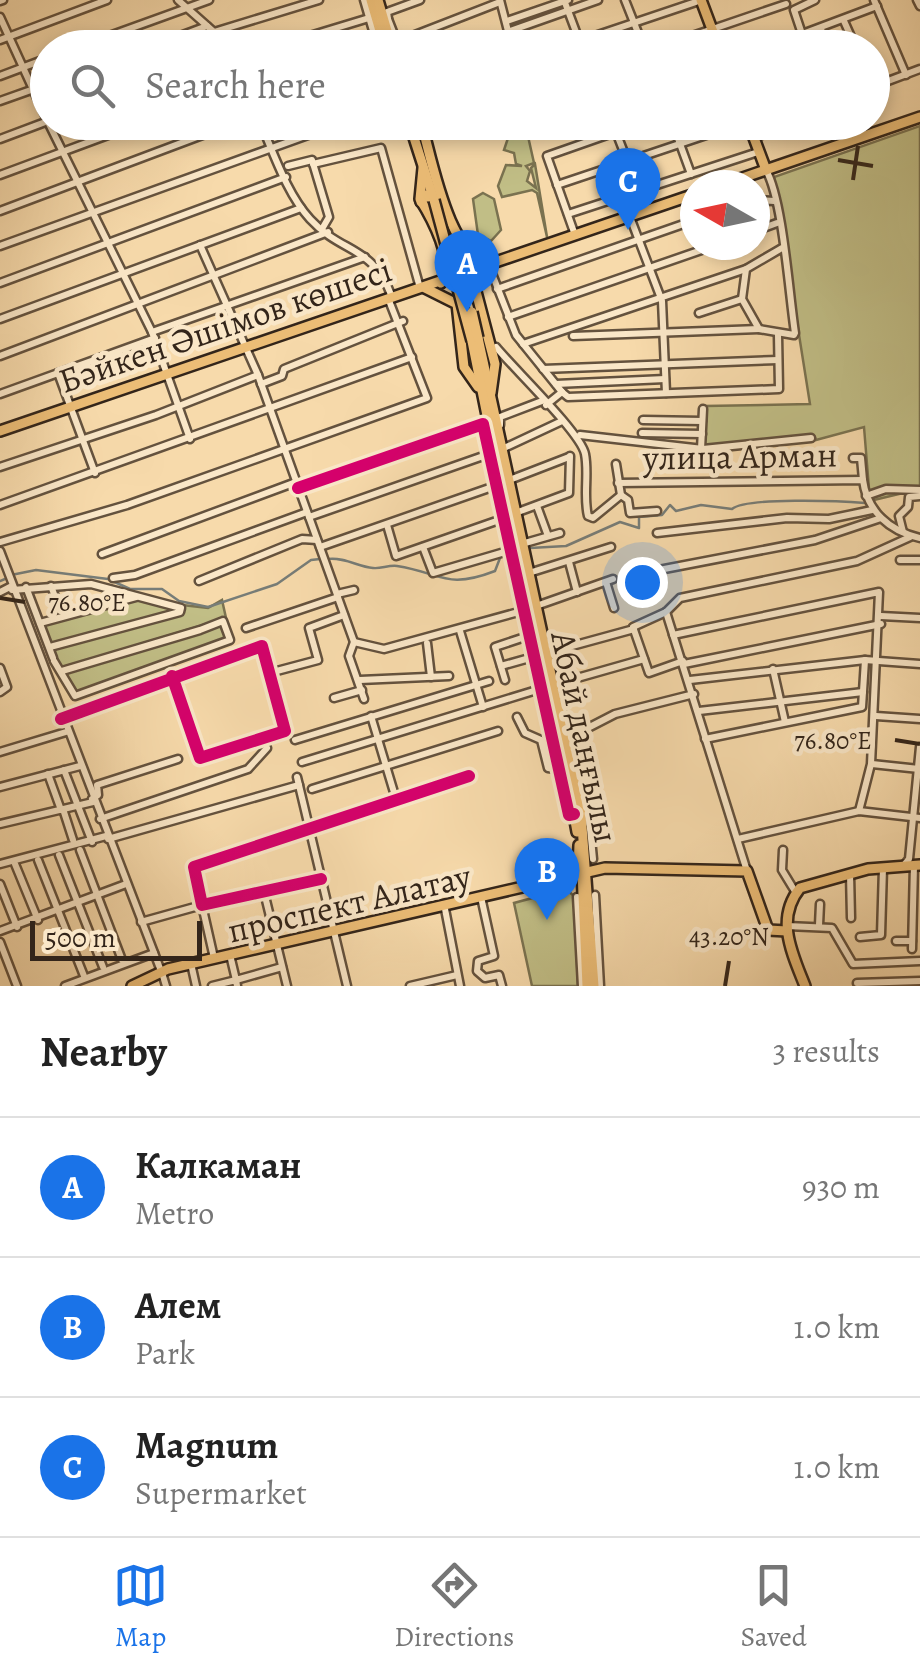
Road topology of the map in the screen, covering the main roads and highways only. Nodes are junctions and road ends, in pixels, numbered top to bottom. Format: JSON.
{"nodes":[{"id":1,"x":371,"y":0,"type":"edge"},
{"id":2,"x":699,"y":1,"type":"edge"},
{"id":3,"x":381,"y":30,"type":"edge"},
{"id":4,"x":386,"y":30,"type":"edge"},
{"id":5,"x":713,"y":30,"type":"edge"},
{"id":6,"x":920,"y":117,"type":"edge"},
{"id":7,"x":890,"y":127,"type":"edge"},
{"id":8,"x":414,"y":140,"type":"edge"},
{"id":9,"x":420,"y":140,"type":"edge"},
{"id":10,"x":422,"y":140,"type":"edge"},
{"id":11,"x":755,"y":140,"type":"edge"},
{"id":12,"x":853,"y":140,"type":"edge"},
{"id":13,"x":758,"y":152,"type":"junction"},
{"id":14,"x":788,"y":163,"type":"junction"},
{"id":15,"x":424,"y":168,"type":"junction"},
{"id":16,"x":766,"y":170,"type":"joint"},
{"id":17,"x":436,"y":199,"type":"junction"},
{"id":18,"x":680,"y":199,"type":"edge"},
{"id":19,"x":421,"y":202,"type":"junction"},
{"id":20,"x":473,"y":258,"type":"junction"},
{"id":21,"x":492,"y":264,"type":"junction"},
{"id":22,"x":458,"y":275,"type":"junction"},
{"id":23,"x":421,"y":287,"type":"junction"},
{"id":24,"x":448,"y":295,"type":"junction"},
{"id":25,"x":479,"y":358,"type":"junction"},
{"id":26,"x":495,"y":359,"type":"junction"},
{"id":27,"x":464,"y":363,"type":"junction"},
{"id":28,"x":482,"y":395,"type":"junction"},
{"id":29,"x":491,"y":403,"type":"junction"},
{"id":30,"x":0,"y":431,"type":"edge"},
{"id":31,"x":497,"y":439,"type":"junction"},
{"id":32,"x":510,"y":524,"type":"junction"},
{"id":33,"x":538,"y":646,"type":"junction"},
{"id":34,"x":574,"y":798,"type":"junction"},
{"id":35,"x":582,"y":844,"type":"junction"},
{"id":36,"x":913,"y":865,"type":"edge"},
{"id":37,"x":606,"y":871,"type":"junction"},
{"id":38,"x":585,"y":875,"type":"junction"},
{"id":39,"x":563,"y":880,"type":"junction"},
{"id":40,"x":586,"y":897,"type":"junction"},
{"id":41,"x":786,"y":928,"type":"junction"},
{"id":42,"x":277,"y":946,"type":"junction"},
{"id":43,"x":215,"y":960,"type":"junction"},
{"id":44,"x":164,"y":977,"type":"edge"},
{"id":45,"x":132,"y":986,"type":"edge"},
{"id":46,"x":142,"y":986,"type":"edge"},
{"id":47,"x":591,"y":986,"type":"edge"},
{"id":48,"x":802,"y":986,"type":"edge"}],
"edges":[{"from":1,"to":3,"type":"main road"},
{"from":1,"to":4,"type":"main road"},
{"from":2,"to":5,"type":"main road"},
{"from":6,"to":7,"type":"main road"},
{"from":8,"to":15,"type":"main road"},
{"from":9,"to":17,"type":"main road"},
{"from":10,"to":20,"type":"main road"},
{"from":11,"to":13,"type":"main road"},
{"from":12,"to":14,"type":"main road"},
{"from":13,"to":14,"type":"main road"},
{"from":13,"to":16,"type":"main road"},
{"from":14,"to":16,"type":"main road"},
{"from":15,"to":17,"type":"main road"},
{"from":15,"to":19,"type":"main road"},
{"from":17,"to":19,"type":"main road"},
{"from":17,"to":25,"type":"main road","bridge":true},
{"from":18,"to":21,"type":"main road","name":"Бәйкен Әшімов көшесі"},
{"from":19,"to":22,"type":"main road"},
{"from":20,"to":21,"type":"main road"},
{"from":20,"to":22,"type":"main road"},
{"from":21,"to":22,"type":"main road","name":"Бәйкен Әшімов көшесі"},
{"from":22,"to":23,"type":"main road","name":"Бәйкен Әшімов көшесі"},
{"from":22,"to":24,"type":"main road"},
{"from":22,"to":26,"type":"main road"},
{"from":23,"to":24,"type":"main road"},
{"from":23,"to":30,"type":"main road","name":"Бәйкен Әшімов көшесі"},
{"from":24,"to":27,"type":"main road"},
{"from":25,"to":26,"type":"main road"},
{"from":25,"to":27,"type":"main road"},
{"from":25,"to":28,"type":"main road"},
{"from":25,"to":29,"type":"main road"},
{"from":26,"to":29,"type":"main road"},
{"from":27,"to":28,"type":"main road"},
{"from":28,"to":31,"type":"main road"},
{"from":29,"to":31,"type":"main road"},
{"from":31,"to":32,"type":"main road"},
{"from":32,"to":33,"type":"main road"},
{"from":32,"to":33,"type":"main road","name":"Абай даңғылы"},
{"from":33,"to":34,"type":"main road"},
{"from":34,"to":35,"type":"main road"},
{"from":34,"to":35,"type":"main road","name":"Абай даңғылы"},
{"from":35,"to":37,"type":"main road"},
{"from":35,"to":38,"type":"main road"},
{"from":35,"to":39,"type":"main road"},
{"from":36,"to":41,"type":"main road"},
{"from":37,"to":38,"type":"main road","name":"проспект Алатау"},
{"from":37,"to":40,"type":"main road"},
{"from":37,"to":41,"type":"main road","name":"проспект Алатау"},
{"from":38,"to":39,"type":"main road","name":"проспект Алатау"},
{"from":38,"to":40,"type":"main road"},
{"from":39,"to":40,"type":"main road"},
{"from":39,"to":42,"type":"main road","name":"проспект Алатау"},
{"from":40,"to":47,"type":"main road"},
{"from":41,"to":48,"type":"main road"},
{"from":42,"to":43,"type":"main road","name":"проспект Алатау"},
{"from":42,"to":43,"type":"main road","name":"проспект Алатау"},
{"from":43,"to":44,"type":"main road","name":"проспект Алатау"},
{"from":43,"to":44,"type":"main road","name":"проспект Алатау"},
{"from":44,"to":45,"type":"main road","name":"проспект Алатау"},
{"from":44,"to":46,"type":"main road","name":"проспект Алатау"}]}
